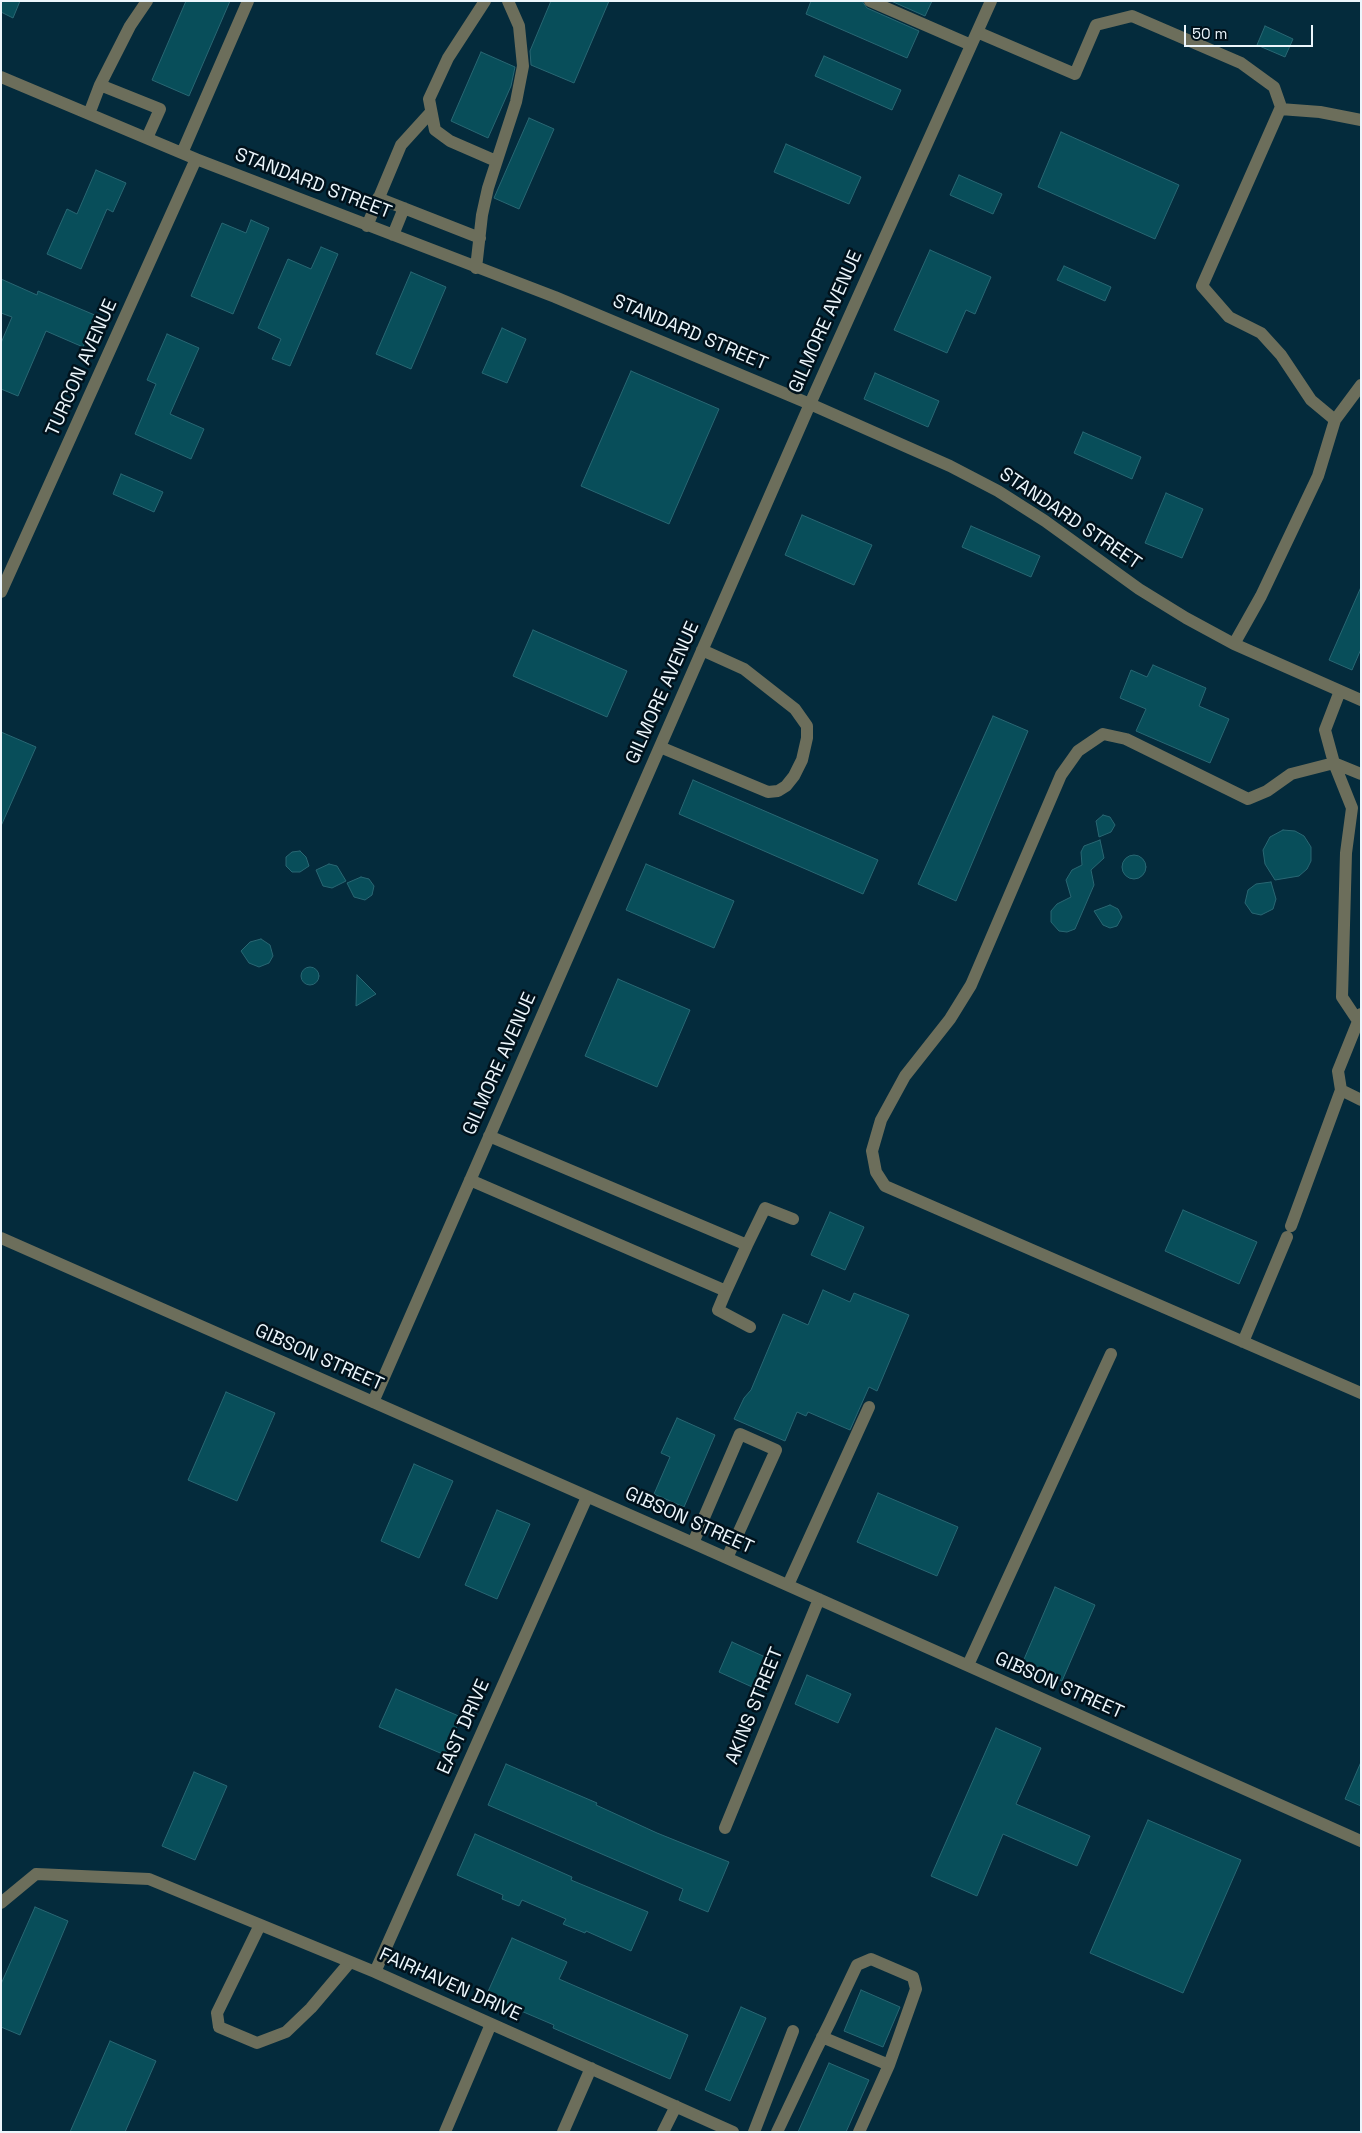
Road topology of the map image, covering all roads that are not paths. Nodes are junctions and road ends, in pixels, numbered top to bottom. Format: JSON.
{"nodes":[{"id":1,"x":147,"y":1,"type":"edge"},
{"id":2,"x":248,"y":1,"type":"edge"},
{"id":3,"x":485,"y":1,"type":"edge"},
{"id":4,"x":508,"y":1,"type":"edge"},
{"id":5,"x":870,"y":1,"type":"edge"},
{"id":6,"x":991,"y":1,"type":"edge"},
{"id":7,"x":977,"y":32,"type":"junction"},
{"id":8,"x":971,"y":45,"type":"junction"},
{"id":9,"x":1,"y":77,"type":"edge"},
{"id":10,"x":100,"y":85,"type":"junction"},
{"id":11,"x":1280,"y":109,"type":"junction"},
{"id":12,"x":431,"y":112,"type":"junction"},
{"id":13,"x":89,"y":114,"type":"junction"},
{"id":14,"x":1361,"y":120,"type":"edge"},
{"id":15,"x":147,"y":138,"type":"junction"},
{"id":16,"x":182,"y":153,"type":"junction"},
{"id":17,"x":196,"y":159,"type":"junction"},
{"id":18,"x":496,"y":161,"type":"junction"},
{"id":19,"x":378,"y":198,"type":"junction"},
{"id":20,"x":404,"y":208,"type":"junction"},
{"id":21,"x":367,"y":226,"type":"junction"},
{"id":22,"x":393,"y":235,"type":"junction"},
{"id":23,"x":480,"y":238,"type":"junction"},
{"id":24,"x":476,"y":268,"type":"junction"},
{"id":25,"x":1361,"y":385,"type":"edge"},
{"id":26,"x":810,"y":404,"type":"junction"},
{"id":27,"x":1335,"y":420,"type":"junction"},
{"id":28,"x":1,"y":592,"type":"edge"},
{"id":29,"x":1234,"y":644,"type":"junction"},
{"id":30,"x":702,"y":650,"type":"junction"},
{"id":31,"x":1340,"y":691,"type":"junction"},
{"id":32,"x":1361,"y":700,"type":"edge"},
{"id":33,"x":660,"y":747,"type":"junction"},
{"id":34,"x":1334,"y":763,"type":"junction"},
{"id":35,"x":1361,"y":774,"type":"edge"},
{"id":36,"x":1359,"y":1018,"type":"edge"},
{"id":37,"x":1341,"y":1090,"type":"junction"},
{"id":38,"x":1361,"y":1100,"type":"edge"},
{"id":39,"x":489,"y":1136,"type":"junction"},
{"id":40,"x":470,"y":1180,"type":"junction"},
{"id":41,"x":793,"y":1219,"type":"dead end"},
{"id":42,"x":1,"y":1238,"type":"edge"},
{"id":43,"x":747,"y":1245,"type":"junction"},
{"id":44,"x":726,"y":1291,"type":"junction"},
{"id":45,"x":750,"y":1327,"type":"dead end"},
{"id":46,"x":1243,"y":1342,"type":"junction"},
{"id":47,"x":1111,"y":1354,"type":"dead end"},
{"id":48,"x":1361,"y":1393,"type":"edge"},
{"id":49,"x":372,"y":1402,"type":"junction"},
{"id":50,"x":869,"y":1407,"type":"dead end"},
{"id":51,"x":588,"y":1497,"type":"junction"},
{"id":52,"x":692,"y":1543,"type":"junction"},
{"id":53,"x":727,"y":1558,"type":"junction"},
{"id":54,"x":788,"y":1585,"type":"junction"},
{"id":55,"x":819,"y":1599,"type":"junction"},
{"id":56,"x":968,"y":1665,"type":"junction"},
{"id":57,"x":725,"y":1828,"type":"dead end"},
{"id":58,"x":1361,"y":1841,"type":"edge"},
{"id":59,"x":1,"y":1903,"type":"edge"},
{"id":60,"x":260,"y":1925,"type":"junction"},
{"id":61,"x":350,"y":1962,"type":"junction"},
{"id":62,"x":375,"y":1972,"type":"junction"},
{"id":63,"x":491,"y":2024,"type":"junction"},
{"id":64,"x":793,"y":2031,"type":"dead end"},
{"id":65,"x":822,"y":2037,"type":"junction"},
{"id":66,"x":889,"y":2065,"type":"junction"},
{"id":67,"x":591,"y":2068,"type":"junction"},
{"id":68,"x":676,"y":2106,"type":"junction"},
{"id":69,"x":445,"y":2132,"type":"edge"},
{"id":70,"x":563,"y":2132,"type":"edge"},
{"id":71,"x":663,"y":2132,"type":"edge"},
{"id":72,"x":733,"y":2132,"type":"edge"},
{"id":73,"x":754,"y":2132,"type":"edge"},
{"id":74,"x":777,"y":2132,"type":"edge"},
{"id":75,"x":859,"y":2132,"type":"edge"}],
"edges":[{"from":1,"to":10,"type":"street"},
{"from":2,"to":16,"type":"street"},
{"from":3,"to":12,"type":"street"},
{"from":4,"to":18,"type":"street"},
{"from":5,"to":8,"type":"street"},
{"from":6,"to":7,"type":"street","name":"GILMORE AVENUE"},
{"from":7,"to":8,"type":"street","name":"GILMORE AVENUE"},
{"from":7,"to":11,"type":"street"},
{"from":8,"to":26,"type":"street","name":"GILMORE AVENUE"},
{"from":9,"to":13,"type":"street","name":"STANDARD STREET"},
{"from":10,"to":13,"type":"street"},
{"from":10,"to":15,"type":"street"},
{"from":11,"to":14,"type":"street"},
{"from":11,"to":27,"type":"street"},
{"from":12,"to":18,"type":"street"},
{"from":12,"to":19,"type":"street"},
{"from":13,"to":15,"type":"street","name":"STANDARD STREET"},
{"from":15,"to":16,"type":"street","name":"STANDARD STREET"},
{"from":16,"to":17,"type":"street","name":"STANDARD STREET"},
{"from":17,"to":21,"type":"street","name":"STANDARD STREET"},
{"from":17,"to":28,"type":"street","name":"TURCON AVENUE"},
{"from":18,"to":23,"type":"street"},
{"from":19,"to":20,"type":"street"},
{"from":19,"to":21,"type":"street"},
{"from":20,"to":22,"type":"street"},
{"from":20,"to":23,"type":"street"},
{"from":21,"to":22,"type":"street","name":"STANDARD STREET"},
{"from":22,"to":24,"type":"street","name":"STANDARD STREET"},
{"from":23,"to":24,"type":"street"},
{"from":24,"to":26,"type":"street","name":"STANDARD STREET"},
{"from":25,"to":27,"type":"street"},
{"from":26,"to":29,"type":"street","name":"STANDARD STREET"},
{"from":26,"to":30,"type":"street","name":"GILMORE AVENUE"},
{"from":27,"to":29,"type":"street"},
{"from":29,"to":31,"type":"street","name":"STANDARD STREET"},
{"from":30,"to":33,"type":"street","name":"GILMORE AVENUE"},
{"from":30,"to":33,"type":"street"},
{"from":31,"to":32,"type":"street","name":"STANDARD STREET"},
{"from":31,"to":34,"type":"street"},
{"from":33,"to":39,"type":"street","name":"GILMORE AVENUE"},
{"from":34,"to":35,"type":"street"},
{"from":34,"to":36,"type":"street"},
{"from":34,"to":46,"type":"street"},
{"from":36,"to":37,"type":"street"},
{"from":37,"to":38,"type":"street"},
{"from":37,"to":46,"type":"street"},
{"from":39,"to":40,"type":"street","name":"GILMORE AVENUE"},
{"from":39,"to":43,"type":"street"},
{"from":40,"to":44,"type":"street"},
{"from":40,"to":49,"type":"street","name":"GILMORE AVENUE"},
{"from":41,"to":43,"type":"street"},
{"from":42,"to":49,"type":"street","name":"GIBSON STREET"},
{"from":43,"to":44,"type":"street"},
{"from":44,"to":45,"type":"street"},
{"from":46,"to":48,"type":"street"},
{"from":47,"to":56,"type":"street"},
{"from":49,"to":51,"type":"street","name":"GIBSON STREET"},
{"from":50,"to":54,"type":"street"},
{"from":51,"to":52,"type":"street","name":"GIBSON STREET"},
{"from":51,"to":62,"type":"street","name":"EAST DRIVE"},
{"from":52,"to":53,"type":"street","name":"GIBSON STREET"},
{"from":52,"to":53,"type":"street"},
{"from":53,"to":54,"type":"street","name":"GIBSON STREET"},
{"from":54,"to":55,"type":"street","name":"GIBSON STREET"},
{"from":55,"to":56,"type":"street","name":"GIBSON STREET"},
{"from":55,"to":57,"type":"street","name":"AKINS STREET"},
{"from":56,"to":58,"type":"street","name":"GIBSON STREET"},
{"from":59,"to":60,"type":"street","name":"FAIRHAVEN DRIVE"},
{"from":60,"to":61,"type":"street","name":"FAIRHAVEN DRIVE"},
{"from":60,"to":61,"type":"street"},
{"from":61,"to":62,"type":"street","name":"FAIRHAVEN DRIVE"},
{"from":62,"to":63,"type":"street","name":"FAIRHAVEN DRIVE"},
{"from":63,"to":67,"type":"street","name":"FAIRHAVEN DRIVE"},
{"from":63,"to":69,"type":"street"},
{"from":64,"to":73,"type":"street"},
{"from":65,"to":66,"type":"street"},
{"from":65,"to":66,"type":"street"},
{"from":65,"to":74,"type":"street"},
{"from":66,"to":75,"type":"street"},
{"from":67,"to":68,"type":"street","name":"FAIRHAVEN DRIVE"},
{"from":67,"to":70,"type":"street"},
{"from":68,"to":71,"type":"street"},
{"from":68,"to":72,"type":"street","name":"FAIRHAVEN DRIVE"}]}
